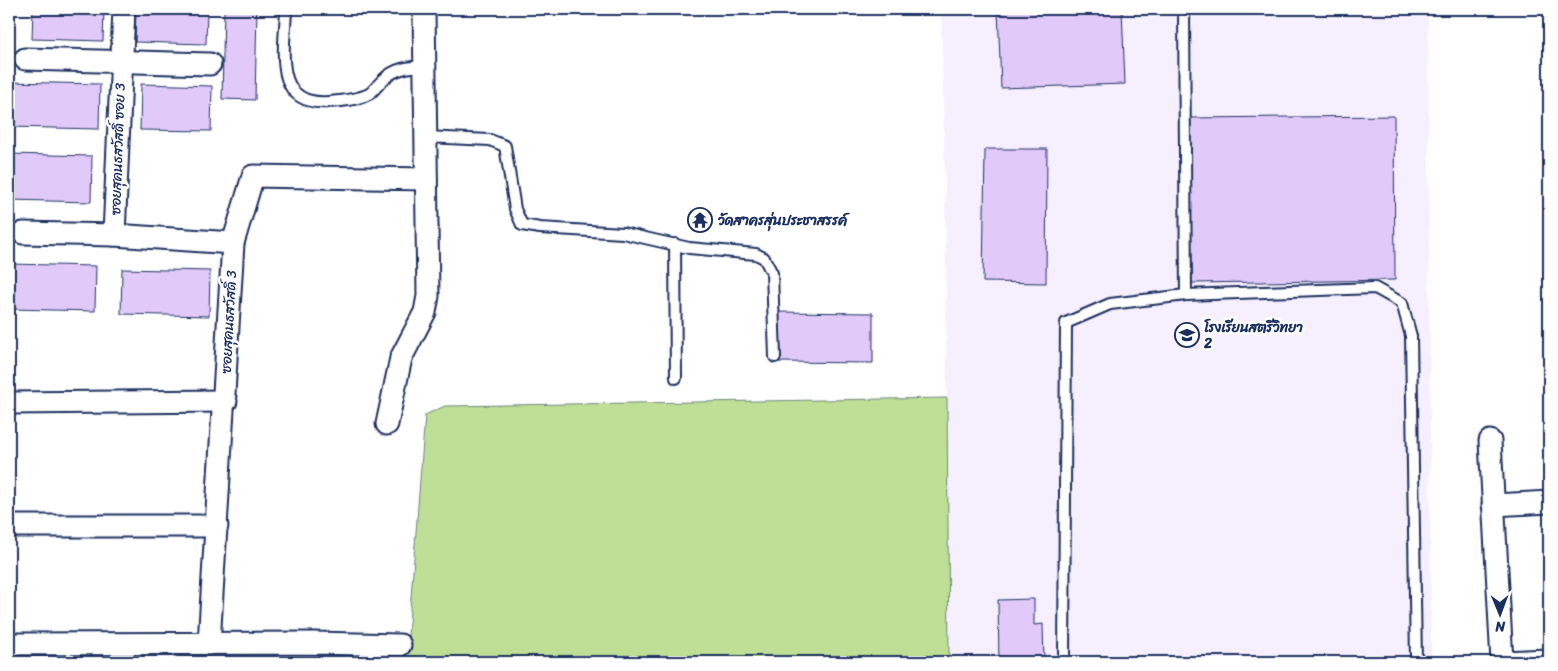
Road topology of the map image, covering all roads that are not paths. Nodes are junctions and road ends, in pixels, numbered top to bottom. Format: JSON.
{"nodes":[{"id":1,"x":124,"y":9,"type":"edge"},
{"id":2,"x":286,"y":9,"type":"edge"},
{"id":3,"x":424,"y":9,"type":"edge"},
{"id":4,"x":1184,"y":9,"type":"edge"},
{"id":5,"x":24,"y":59,"type":"dead end"},
{"id":6,"x":122,"y":62,"type":"junction"},
{"id":7,"x":210,"y":64,"type":"dead end"},
{"id":8,"x":425,"y":66,"type":"junction"},
{"id":9,"x":426,"y":137,"type":"junction"},
{"id":10,"x":426,"y":179,"type":"junction"},
{"id":11,"x":23,"y":234,"type":"dead end"},
{"id":12,"x":114,"y":235,"type":"junction"},
{"id":13,"x":233,"y":243,"type":"junction"},
{"id":14,"x":675,"y":244,"type":"junction"},
{"id":15,"x":1186,"y":295,"type":"junction"},
{"id":16,"x":775,"y":357,"type":"dead end"},
{"id":17,"x":676,"y":378,"type":"dead end"},
{"id":18,"x":226,"y":401,"type":"junction"},
{"id":19,"x":9,"y":403,"type":"edge"},
{"id":20,"x":387,"y":424,"type":"dead end"},
{"id":21,"x":1490,"y":441,"type":"dead end"},
{"id":22,"x":1549,"y":502,"type":"edge"},
{"id":23,"x":1493,"y":505,"type":"junction"},
{"id":24,"x":9,"y":526,"type":"edge"},
{"id":25,"x":217,"y":526,"type":"junction"},
{"id":26,"x":9,"y":644,"type":"edge"},
{"id":27,"x":209,"y":644,"type":"junction"},
{"id":28,"x":400,"y":645,"type":"dead end"},
{"id":29,"x":314,"y":652,"type":"edge"},
{"id":30,"x":1549,"y":660,"type":"edge"},
{"id":31,"x":1064,"y":662,"type":"edge"},
{"id":32,"x":1416,"y":662,"type":"edge"},
{"id":33,"x":1502,"y":662,"type":"edge"}],
"edges":[{"from":1,"to":6,"type":"street","name":"ซอยสุคนธสวัสดิ์ ซอย 3"},
{"from":2,"to":8,"type":"lane"},
{"from":3,"to":8,"type":"street"},
{"from":4,"to":15,"type":"lane"},
{"from":5,"to":6,"type":"street"},
{"from":6,"to":7,"type":"street"},
{"from":6,"to":12,"type":"street","name":"ซอยสุคนธสวัสดิ์ ซอย 3"},
{"from":8,"to":9,"type":"street"},
{"from":9,"to":10,"type":"street"},
{"from":9,"to":14,"type":"lane"},
{"from":10,"to":13,"type":"street","name":"ซอยสุคนธสวัสดิ์ 3"},
{"from":10,"to":20,"type":"street"},
{"from":11,"to":12,"type":"street","name":"ซอยสุคนธสวัสดิ์ ซอย 3"},
{"from":12,"to":13,"type":"street","name":"ซอยสุคนธสวัสดิ์ ซอย 3"},
{"from":13,"to":18,"type":"street","name":"ซอยสุคนธสวัสดิ์ 3"},
{"from":14,"to":16,"type":"lane"},
{"from":14,"to":17,"type":"lane"},
{"from":15,"to":31,"type":"lane"},
{"from":15,"to":32,"type":"lane"},
{"from":18,"to":19,"type":"street"},
{"from":18,"to":25,"type":"street","name":"ซอยสุคนธสวัสดิ์ 3"},
{"from":21,"to":23,"type":"street"},
{"from":22,"to":23,"type":"street"},
{"from":23,"to":33,"type":"street"},
{"from":24,"to":25,"type":"street"},
{"from":25,"to":27,"type":"street","name":"ซอยสุคนธสวัสดิ์ 3"},
{"from":26,"to":27,"type":"street"},
{"from":27,"to":29,"type":"street"},
{"from":28,"to":29,"type":"street"},
{"from":30,"to":33,"type":"street"}]}
